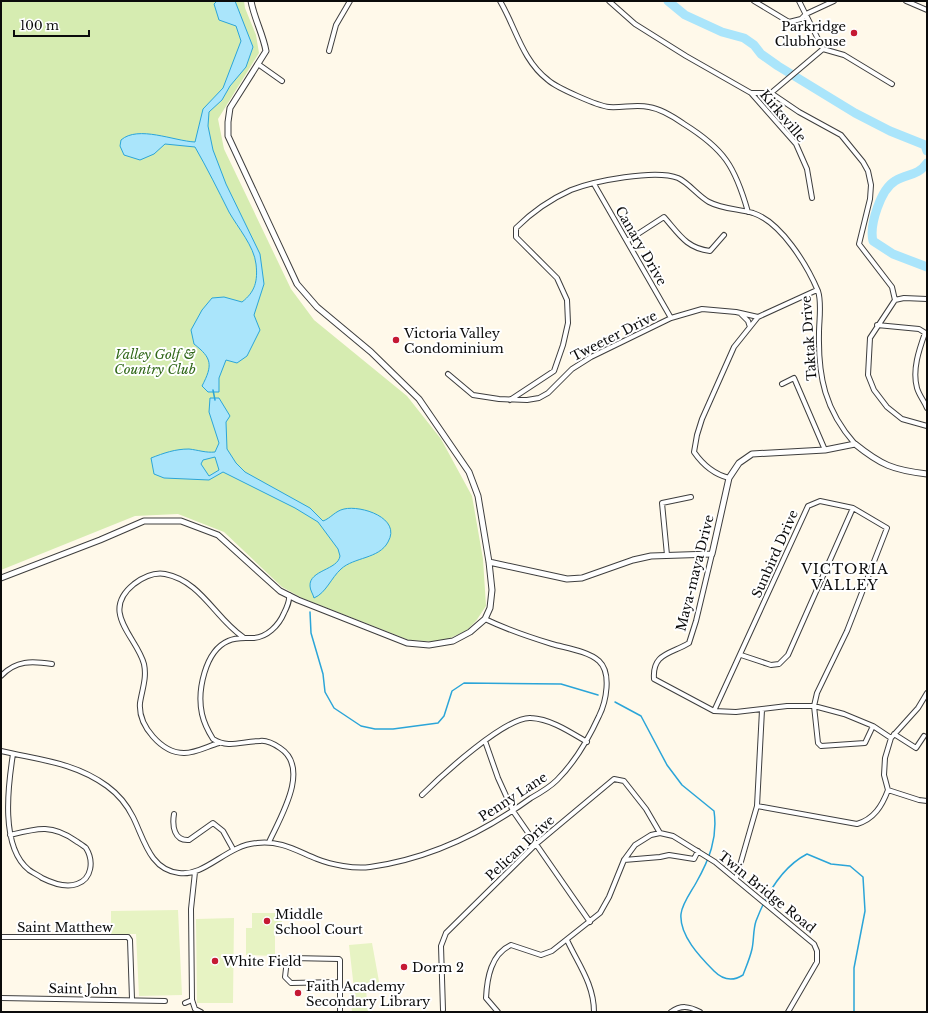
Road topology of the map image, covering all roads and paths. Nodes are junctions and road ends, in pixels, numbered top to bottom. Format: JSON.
{"nodes":[{"id":1,"x":251,"y":1,"type":"edge"},
{"id":2,"x":350,"y":1,"type":"edge"},
{"id":3,"x":500,"y":1,"type":"edge"},
{"id":4,"x":609,"y":1,"type":"edge"},
{"id":5,"x":754,"y":1,"type":"edge"},
{"id":6,"x":799,"y":1,"type":"edge"},
{"id":7,"x":834,"y":1,"type":"edge"},
{"id":8,"x":906,"y":1,"type":"edge"},
{"id":9,"x":927,"y":10,"type":"edge"},
{"id":10,"x":806,"y":14,"type":"junction"},
{"id":11,"x":823,"y":49,"type":"junction"},
{"id":12,"x":329,"y":52,"type":"dead end"},
{"id":13,"x":258,"y":64,"type":"junction"},
{"id":14,"x":282,"y":81,"type":"dead end"},
{"id":15,"x":892,"y":84,"type":"dead end"},
{"id":16,"x":751,"y":93,"type":"junction"},
{"id":17,"x":771,"y":94,"type":"junction"},
{"id":18,"x":594,"y":184,"type":"junction"},
{"id":19,"x":812,"y":198,"type":"dead end"},
{"id":20,"x":748,"y":212,"type":"junction"},
{"id":21,"x":724,"y":235,"type":"dead end"},
{"id":22,"x":627,"y":241,"type":"junction"},
{"id":23,"x":817,"y":290,"type":"junction"},
{"id":24,"x":927,"y":299,"type":"edge"},
{"id":25,"x":895,"y":300,"type":"junction"},
{"id":26,"x":739,"y":312,"type":"junction"},
{"id":27,"x":758,"y":317,"type":"junction"},
{"id":28,"x":671,"y":318,"type":"junction"},
{"id":29,"x":877,"y":325,"type":"junction"},
{"id":30,"x":750,"y":327,"type":"junction"},
{"id":31,"x":926,"y":334,"type":"edge"},
{"id":32,"x":448,"y":374,"type":"dead end"},
{"id":33,"x":782,"y":384,"type":"dead end"},
{"id":34,"x":510,"y":400,"type":"junction"},
{"id":35,"x":927,"y":408,"type":"edge"},
{"id":36,"x":927,"y":426,"type":"edge"},
{"id":37,"x":855,"y":444,"type":"junction"},
{"id":38,"x":825,"y":450,"type":"junction"},
{"id":39,"x":927,"y":474,"type":"edge"},
{"id":40,"x":729,"y":478,"type":"junction"},
{"id":41,"x":691,"y":497,"type":"dead end"},
{"id":42,"x":853,"y":508,"type":"junction"},
{"id":43,"x":712,"y":554,"type":"junction"},
{"id":44,"x":667,"y":555,"type":"junction"},
{"id":45,"x":489,"y":562,"type":"junction"},
{"id":46,"x":1,"y":578,"type":"edge"},
{"id":47,"x":289,"y":595,"type":"junction"},
{"id":48,"x":484,"y":619,"type":"junction"},
{"id":49,"x":243,"y":637,"type":"junction"},
{"id":50,"x":741,"y":655,"type":"junction"},
{"id":51,"x":52,"y":664,"type":"dead end"},
{"id":52,"x":1,"y":676,"type":"edge"},
{"id":53,"x":927,"y":693,"type":"edge"},
{"id":54,"x":814,"y":706,"type":"junction"},
{"id":55,"x":762,"y":710,"type":"junction"},
{"id":56,"x":714,"y":711,"type":"junction"},
{"id":57,"x":873,"y":726,"type":"junction"},
{"id":58,"x":893,"y":736,"type":"junction"},
{"id":59,"x":924,"y":736,"type":"dead end"},
{"id":60,"x":485,"y":741,"type":"junction"},
{"id":61,"x":587,"y":742,"type":"junction"},
{"id":62,"x":219,"y":743,"type":"junction"},
{"id":63,"x":1,"y":751,"type":"edge"},
{"id":64,"x":13,"y":754,"type":"junction"},
{"id":65,"x":888,"y":790,"type":"junction"},
{"id":66,"x":422,"y":795,"type":"dead end"},
{"id":67,"x":927,"y":801,"type":"edge"},
{"id":68,"x":757,"y":806,"type":"junction"},
{"id":69,"x":513,"y":811,"type":"junction"},
{"id":70,"x":174,"y":814,"type":"dead end"},
{"id":71,"x":660,"y":833,"type":"junction"},
{"id":72,"x":10,"y":835,"type":"junction"},
{"id":73,"x":269,"y":842,"type":"junction"},
{"id":74,"x":535,"y":845,"type":"junction"},
{"id":75,"x":233,"y":849,"type":"junction"},
{"id":76,"x":699,"y":852,"type":"junction"},
{"id":77,"x":624,"y":860,"type":"junction"},
{"id":78,"x":195,"y":872,"type":"junction"},
{"id":79,"x":736,"y":879,"type":"junction"},
{"id":80,"x":590,"y":922,"type":"junction"},
{"id":81,"x":1,"y":937,"type":"edge"},
{"id":82,"x":567,"y":940,"type":"junction"},
{"id":83,"x":340,"y":982,"type":"junction"},
{"id":84,"x":1,"y":998,"type":"edge"},
{"id":85,"x":132,"y":999,"type":"junction"},
{"id":86,"x":192,"y":1000,"type":"junction"},
{"id":87,"x":165,"y":1001,"type":"dead end"},
{"id":88,"x":185,"y":1003,"type":"dead end"},
{"id":89,"x":443,"y":1010,"type":"dead end"},
{"id":90,"x":201,"y":1012,"type":"edge"},
{"id":91,"x":340,"y":1012,"type":"edge"},
{"id":92,"x":498,"y":1012,"type":"edge"},
{"id":93,"x":594,"y":1012,"type":"edge"},
{"id":94,"x":671,"y":1012,"type":"edge"},
{"id":95,"x":700,"y":1012,"type":"edge"},
{"id":96,"x":788,"y":1012,"type":"edge"}],
"edges":[{"from":1,"to":13,"type":"street"},
{"from":2,"to":12,"type":"street"},
{"from":3,"to":20,"type":"street"},
{"from":4,"to":16,"type":"street"},
{"from":5,"to":10,"type":"street"},
{"from":6,"to":10,"type":"street"},
{"from":7,"to":10,"type":"street"},
{"from":8,"to":9,"type":"street"},
{"from":10,"to":11,"type":"street"},
{"from":11,"to":15,"type":"street"},
{"from":11,"to":17,"type":"street"},
{"from":13,"to":14,"type":"street"},
{"from":13,"to":45,"type":"street"},
{"from":16,"to":17,"type":"street"},
{"from":16,"to":19,"type":"street","name":"Kirksville"},
{"from":17,"to":25,"type":"street"},
{"from":18,"to":20,"type":"street","name":"Taktak Drive"},
{"from":18,"to":22,"type":"street","name":"Canary Drive"},
{"from":18,"to":34,"type":"street","name":"Taktak Drive"},
{"from":20,"to":23,"type":"street","name":"Taktak Drive"},
{"from":21,"to":22,"type":"street"},
{"from":22,"to":28,"type":"street","name":"Canary Drive"},
{"from":23,"to":27,"type":"street"},
{"from":23,"to":37,"type":"street","name":"Taktak Drive"},
{"from":24,"to":25,"type":"street"},
{"from":25,"to":29,"type":"street"},
{"from":26,"to":27,"type":"street","name":"Tweeter Drive"},
{"from":26,"to":28,"type":"street","name":"Tweeter Drive"},
{"from":26,"to":30,"type":"street"},
{"from":27,"to":30,"type":"street"},
{"from":28,"to":34,"type":"street","name":"Tweeter Drive"},
{"from":29,"to":31,"type":"street"},
{"from":29,"to":36,"type":"street"},
{"from":30,"to":40,"type":"street"},
{"from":31,"to":35,"type":"street"},
{"from":32,"to":34,"type":"street","name":"Tweeter Drive"},
{"from":33,"to":38,"type":"street"},
{"from":37,"to":38,"type":"street"},
{"from":37,"to":39,"type":"street","name":"Taktak Drive"},
{"from":38,"to":40,"type":"street"},
{"from":40,"to":43,"type":"street","name":"Maya-maya Drive"},
{"from":41,"to":44,"type":"street"},
{"from":42,"to":50,"type":"street","name":"Sunbird Drive"},
{"from":42,"to":50,"type":"street"},
{"from":42,"to":54,"type":"street","name":"Sunbird Drive"},
{"from":43,"to":44,"type":"street"},
{"from":43,"to":56,"type":"street","name":"Maya-maya Drive"},
{"from":44,"to":45,"type":"street"},
{"from":45,"to":48,"type":"street"},
{"from":46,"to":47,"type":"street"},
{"from":47,"to":48,"type":"street"},
{"from":47,"to":49,"type":"street"},
{"from":48,"to":61,"type":"street","name":"Penny Lane"},
{"from":49,"to":62,"type":"street"},
{"from":49,"to":62,"type":"street"},
{"from":50,"to":56,"type":"street","name":"Sunbird Drive"},
{"from":51,"to":52,"type":"street"},
{"from":53,"to":58,"type":"street"},
{"from":54,"to":55,"type":"street","name":"Maya-maya Drive"},
{"from":54,"to":57,"type":"street","name":"Maya-maya Drive"},
{"from":54,"to":57,"type":"street"},
{"from":55,"to":56,"type":"street","name":"Maya-maya Drive"},
{"from":55,"to":68,"type":"street"},
{"from":57,"to":58,"type":"street","name":"Maya-maya Drive"},
{"from":58,"to":59,"type":"street","name":"Maya-maya Drive"},
{"from":58,"to":65,"type":"street"},
{"from":60,"to":61,"type":"street"},
{"from":60,"to":66,"type":"street"},
{"from":60,"to":69,"type":"street"},
{"from":61,"to":69,"type":"street","name":"Penny Lane"},
{"from":62,"to":73,"type":"street"},
{"from":63,"to":64,"type":"street","name":"Penny Lane"},
{"from":64,"to":72,"type":"street"},
{"from":64,"to":78,"type":"street","name":"Penny Lane"},
{"from":65,"to":67,"type":"street"},
{"from":65,"to":68,"type":"street"},
{"from":68,"to":79,"type":"street"},
{"from":69,"to":73,"type":"street","name":"Penny Lane"},
{"from":69,"to":74,"type":"street"},
{"from":70,"to":75,"type":"street"},
{"from":71,"to":74,"type":"street","name":"Pelican Drive"},
{"from":71,"to":76,"type":"street","name":"Twin Bridge Road"},
{"from":71,"to":77,"type":"street"},
{"from":72,"to":72,"type":"street"},
{"from":73,"to":75,"type":"street","name":"Penny Lane"},
{"from":74,"to":80,"type":"street"},
{"from":74,"to":89,"type":"street","name":"Pelican Drive"},
{"from":75,"to":78,"type":"street","name":"Penny Lane"},
{"from":76,"to":77,"type":"street"},
{"from":76,"to":79,"type":"street","name":"Twin Bridge Road"},
{"from":77,"to":80,"type":"street"},
{"from":78,"to":86,"type":"street"},
{"from":79,"to":96,"type":"street","name":"Twin Bridge Road"},
{"from":80,"to":82,"type":"street"},
{"from":81,"to":85,"type":"street","name":"Saint Matthew"},
{"from":82,"to":92,"type":"street"},
{"from":82,"to":93,"type":"street"},
{"from":83,"to":83,"type":"street"},
{"from":83,"to":91,"type":"street"},
{"from":84,"to":85,"type":"street","name":"Saint John"},
{"from":85,"to":87,"type":"street","name":"Saint John"},
{"from":86,"to":88,"type":"street"},
{"from":86,"to":90,"type":"street"},
{"from":94,"to":95,"type":"street"}]}
